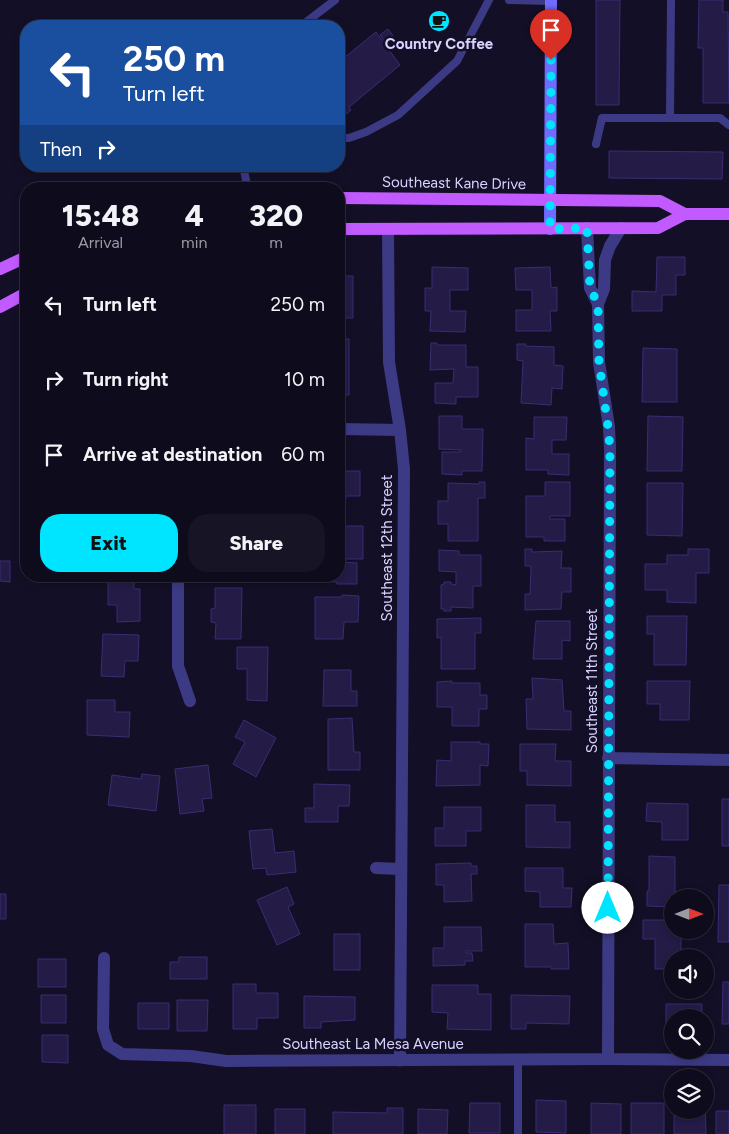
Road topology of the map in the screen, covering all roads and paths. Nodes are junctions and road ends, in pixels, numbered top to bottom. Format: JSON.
{"nodes":[{"id":1,"x":335,"y":0,"type":"edge"},
{"id":2,"x":489,"y":0,"type":"edge"},
{"id":3,"x":509,"y":0,"type":"edge"},
{"id":4,"x":671,"y":0,"type":"edge"},
{"id":5,"x":551,"y":1,"type":"edge"},
{"id":6,"x":310,"y":20,"type":"edge"},
{"id":7,"x":670,"y":117,"type":"junction"},
{"id":8,"x":729,"y":124,"type":"edge"},
{"id":9,"x":345,"y":138,"type":"edge"},
{"id":10,"x":596,"y":144,"type":"dead end"},
{"id":11,"x":345,"y":198,"type":"edge"},
{"id":12,"x":550,"y":201,"type":"junction"},
{"id":13,"x":685,"y":214,"type":"junction"},
{"id":14,"x":729,"y":214,"type":"edge"},
{"id":15,"x":587,"y":228,"type":"junction"},
{"id":16,"x":621,"y":228,"type":"junction"},
{"id":17,"x":345,"y":229,"type":"edge"},
{"id":18,"x":388,"y":229,"type":"junction"},
{"id":19,"x":550,"y":229,"type":"junction"},
{"id":20,"x":20,"y":260,"type":"edge"},
{"id":21,"x":0,"y":269,"type":"edge"},
{"id":22,"x":20,"y":296,"type":"edge"},
{"id":23,"x":598,"y":304,"type":"junction"},
{"id":24,"x":0,"y":306,"type":"edge"},
{"id":25,"x":345,"y":429,"type":"edge"},
{"id":26,"x":400,"y":430,"type":"junction"},
{"id":27,"x":178,"y":582,"type":"edge"},
{"id":28,"x":190,"y":701,"type":"dead end"},
{"id":29,"x":608,"y":758,"type":"junction"},
{"id":30,"x":729,"y":760,"type":"edge"},
{"id":31,"x":376,"y":868,"type":"dead end"},
{"id":32,"x":401,"y":869,"type":"junction"},
{"id":33,"x":104,"y":958,"type":"dead end"},
{"id":34,"x":608,"y":1059,"type":"junction"},
{"id":35,"x":400,"y":1060,"type":"junction"},
{"id":36,"x":518,"y":1060,"type":"junction"},
{"id":37,"x":729,"y":1060,"type":"edge"},
{"id":38,"x":518,"y":1134,"type":"edge"}],
"edges":[{"from":1,"to":6,"type":"lane"},
{"from":2,"to":9,"type":"lane"},
{"from":3,"to":5,"type":"lane"},
{"from":4,"to":7,"type":"lane"},
{"from":5,"to":12,"type":"street"},
{"from":7,"to":8,"type":"lane"},
{"from":7,"to":10,"type":"lane"},
{"from":11,"to":12,"type":"main road","name":"Southeast Kane Drive"},
{"from":12,"to":13,"type":"main road","name":"Southeast Kane Drive"},
{"from":12,"to":19,"type":"street"},
{"from":13,"to":14,"type":"main road","name":"Southeast Kane Drive"},
{"from":13,"to":16,"type":"main road","name":"Southeast Kane Drive"},
{"from":15,"to":16,"type":"main road","name":"Southeast Kane Drive"},
{"from":15,"to":19,"type":"main road","name":"Southeast Kane Drive"},
{"from":15,"to":23,"type":"street","name":"Southeast 11th Street"},
{"from":16,"to":23,"type":"street","name":"Southeast 11th Street"},
{"from":17,"to":18,"type":"main road","name":"Southeast Kane Drive"},
{"from":18,"to":19,"type":"main road","name":"Southeast Kane Drive"},
{"from":18,"to":26,"type":"street","name":"Southeast 12th Street"},
{"from":20,"to":21,"type":"main road"},
{"from":22,"to":24,"type":"main road"},
{"from":23,"to":29,"type":"street","name":"Southeast 11th Street"},
{"from":25,"to":26,"type":"street"},
{"from":26,"to":32,"type":"street","name":"Southeast 12th Street"},
{"from":27,"to":28,"type":"street"},
{"from":29,"to":30,"type":"street"},
{"from":29,"to":34,"type":"street","name":"Southeast 11th Street"},
{"from":31,"to":32,"type":"street"},
{"from":32,"to":35,"type":"street","name":"Southeast 12th Street"},
{"from":33,"to":35,"type":"street","name":"Southeast La Mesa Avenue"},
{"from":34,"to":36,"type":"street","name":"Southeast La Mesa Avenue"},
{"from":34,"to":37,"type":"street","name":"Southeast La Mesa Avenue"},
{"from":35,"to":36,"type":"street","name":"Southeast La Mesa Avenue"},
{"from":36,"to":38,"type":"lane"}]}
